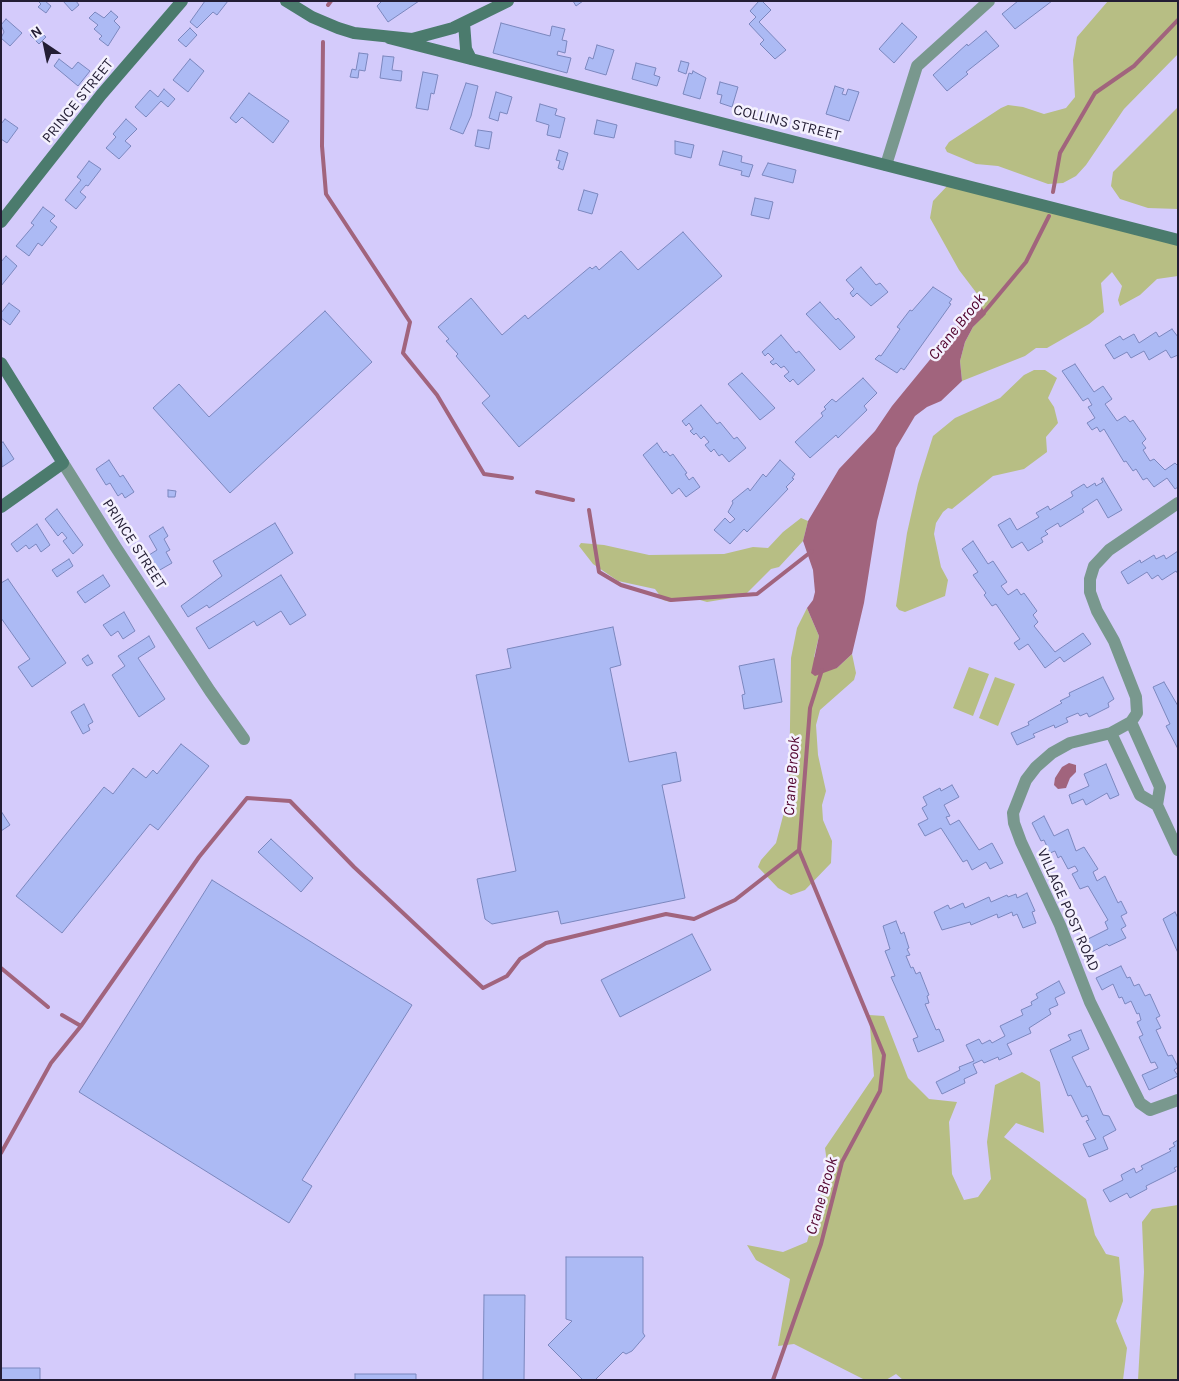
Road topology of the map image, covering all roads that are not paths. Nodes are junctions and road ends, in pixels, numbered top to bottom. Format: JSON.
{"nodes":[{"id":1,"x":182,"y":1,"type":"edge"},
{"id":2,"x":286,"y":1,"type":"edge"},
{"id":3,"x":508,"y":1,"type":"edge"},
{"id":4,"x":989,"y":1,"type":"edge"},
{"id":5,"x":464,"y":23,"type":"junction"},
{"id":6,"x":389,"y":38,"type":"junction"},
{"id":7,"x":471,"y":59,"type":"junction"},
{"id":8,"x":886,"y":164,"type":"junction"},
{"id":9,"x":1,"y":222,"type":"edge"},
{"id":10,"x":1178,"y":240,"type":"edge"},
{"id":11,"x":1,"y":364,"type":"edge"},
{"id":12,"x":63,"y":463,"type":"junction"},
{"id":13,"x":1178,"y":503,"type":"edge"},
{"id":14,"x":1,"y":506,"type":"edge"},
{"id":15,"x":1131,"y":722,"type":"junction"},
{"id":16,"x":1111,"y":733,"type":"junction"},
{"id":17,"x":244,"y":739,"type":"dead end"},
{"id":18,"x":1157,"y":804,"type":"junction"},
{"id":19,"x":1178,"y":850,"type":"edge"},
{"id":20,"x":1178,"y":1100,"type":"edge"}],
"edges":[{"from":1,"to":9,"type":"main road","name":"PRINCE STREET"},
{"from":2,"to":6,"type":"main road"},
{"from":3,"to":5,"type":"main road"},
{"from":4,"to":8,"type":"street"},
{"from":5,"to":6,"type":"main road"},
{"from":5,"to":7,"type":"main road"},
{"from":6,"to":7,"type":"main road","name":"COLLINS STREET"},
{"from":7,"to":8,"type":"main road","name":"COLLINS STREET"},
{"from":8,"to":10,"type":"main road","name":"COLLINS STREET"},
{"from":11,"to":12,"type":"main road","name":"PRINCE STREET"},
{"from":12,"to":14,"type":"main road"},
{"from":12,"to":17,"type":"street","name":"PRINCE STREET"},
{"from":13,"to":15,"type":"street"},
{"from":15,"to":16,"type":"street","name":"VILLAGE POST ROAD"},
{"from":15,"to":18,"type":"street"},
{"from":16,"to":18,"type":"street"},
{"from":16,"to":20,"type":"street","name":"VILLAGE POST ROAD"},
{"from":18,"to":19,"type":"street"}]}
